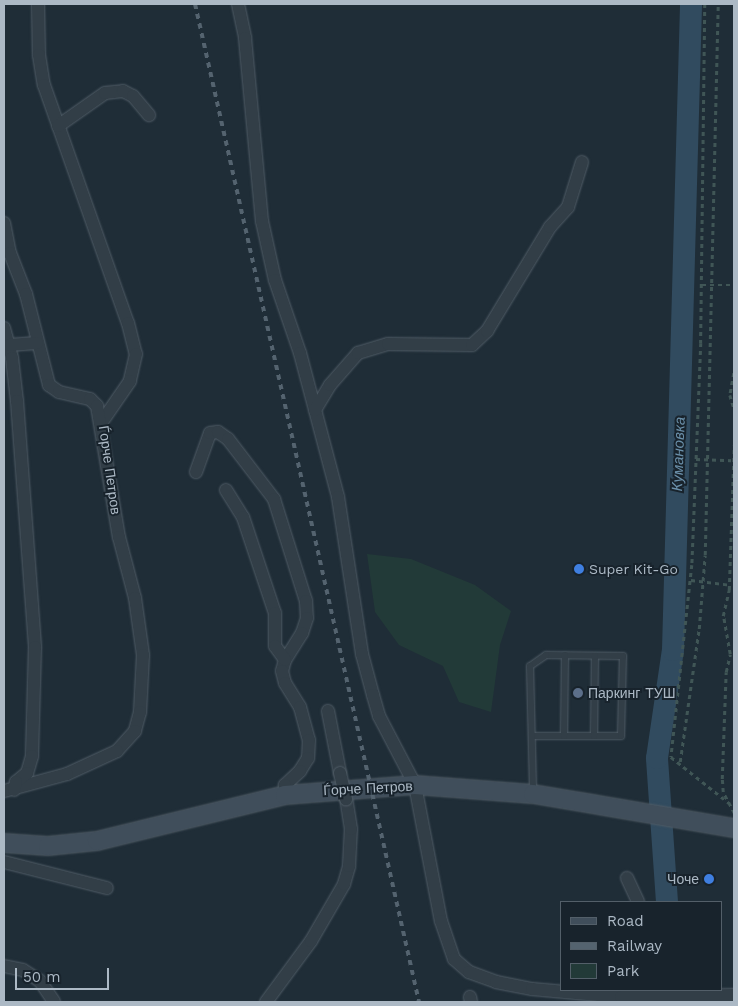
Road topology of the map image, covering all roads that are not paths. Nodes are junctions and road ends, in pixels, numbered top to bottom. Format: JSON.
{"nodes":[{"id":1,"x":38,"y":4,"type":"edge"},
{"id":2,"x":238,"y":4,"type":"edge"},
{"id":3,"x":149,"y":115,"type":"dead end"},
{"id":4,"x":58,"y":126,"type":"junction"},
{"id":5,"x":582,"y":162,"type":"dead end"},
{"id":6,"x":4,"y":223,"type":"edge"},
{"id":7,"x":4,"y":328,"type":"edge"},
{"id":8,"x":37,"y":343,"type":"junction"},
{"id":9,"x":9,"y":345,"type":"junction"},
{"id":10,"x":315,"y":410,"type":"junction"},
{"id":11,"x":101,"y":423,"type":"junction"},
{"id":12,"x":196,"y":472,"type":"dead end"},
{"id":13,"x":226,"y":490,"type":"dead end"},
{"id":14,"x":565,"y":655,"type":"junction"},
{"id":15,"x":595,"y":656,"type":"junction"},
{"id":16,"x":284,"y":660,"type":"junction"},
{"id":17,"x":328,"y":711,"type":"dead end"},
{"id":18,"x":532,"y":736,"type":"junction"},
{"id":19,"x":564,"y":736,"type":"junction"},
{"id":20,"x":594,"y":736,"type":"junction"},
{"id":21,"x":415,"y":785,"type":"junction"},
{"id":22,"x":9,"y":790,"type":"edge"},
{"id":23,"x":533,"y":794,"type":"junction"},
{"id":24,"x":285,"y":795,"type":"junction"},
{"id":25,"x":734,"y":828,"type":"edge"},
{"id":26,"x":4,"y":843,"type":"edge"},
{"id":27,"x":4,"y":862,"type":"edge"},
{"id":28,"x":627,"y":878,"type":"dead end"},
{"id":29,"x":107,"y":888,"type":"dead end"},
{"id":30,"x":638,"y":901,"type":"edge"},
{"id":31,"x":4,"y":966,"type":"edge"},
{"id":32,"x":658,"y":992,"type":"edge"},
{"id":33,"x":734,"y":995,"type":"edge"},
{"id":34,"x":54,"y":1002,"type":"edge"},
{"id":35,"x":266,"y":1002,"type":"edge"}],
"edges":[{"from":1,"to":4,"type":"street","name":"Ѓорче Петров"},
{"from":2,"to":10,"type":"street"},
{"from":3,"to":4,"type":"street"},
{"from":4,"to":11,"type":"street","name":"Ѓорче Петров"},
{"from":5,"to":10,"type":"street"},
{"from":6,"to":8,"type":"street"},
{"from":7,"to":9,"type":"street","name":"Ѓорче Петров"},
{"from":8,"to":9,"type":"street"},
{"from":8,"to":11,"type":"street"},
{"from":9,"to":22,"type":"street","name":"Ѓорче Петров"},
{"from":10,"to":21,"type":"street"},
{"from":11,"to":22,"type":"street","name":"Ѓорче Петров"},
{"from":12,"to":16,"type":"street"},
{"from":13,"to":16,"type":"street"},
{"from":14,"to":15,"type":"lane"},
{"from":14,"to":18,"type":"lane"},
{"from":14,"to":19,"type":"lane"},
{"from":15,"to":20,"type":"lane"},
{"from":15,"to":20,"type":"lane"},
{"from":16,"to":24,"type":"street"},
{"from":17,"to":35,"type":"street","bridge":true},
{"from":18,"to":19,"type":"lane"},
{"from":18,"to":23,"type":"lane"},
{"from":19,"to":20,"type":"lane"},
{"from":21,"to":23,"type":"street","name":"Ѓорче Петров"},
{"from":21,"to":24,"type":"street","name":"Ѓорче Петров"},
{"from":21,"to":32,"type":"street"},
{"from":23,"to":25,"type":"street","name":"Ѓорче Петров"},
{"from":24,"to":26,"type":"street","name":"Ѓорче Петров"},
{"from":27,"to":29,"type":"street"},
{"from":28,"to":30,"type":"street"},
{"from":31,"to":34,"type":"street"},
{"from":32,"to":33,"type":"street"}]}
